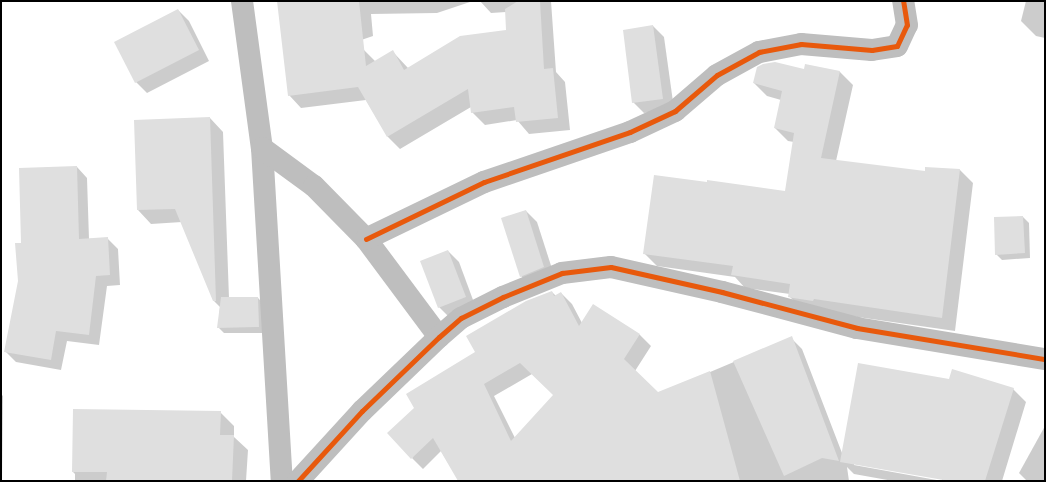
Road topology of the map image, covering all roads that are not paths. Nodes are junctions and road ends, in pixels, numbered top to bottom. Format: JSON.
{"nodes":[{"id":1,"x":242,"y":1,"type":"edge"},
{"id":2,"x":903,"y":1,"type":"edge"},
{"id":3,"x":262,"y":148,"type":"junction"},
{"id":4,"x":366,"y":239,"type":"junction"},
{"id":5,"x":438,"y":337,"type":"junction"},
{"id":6,"x":1045,"y":359,"type":"edge"},
{"id":7,"x":282,"y":481,"type":"edge"},
{"id":8,"x":298,"y":481,"type":"edge"}],
"edges":[{"from":1,"to":3,"type":"street"},
{"from":2,"to":4,"type":"street"},
{"from":3,"to":4,"type":"street"},
{"from":3,"to":7,"type":"street"},
{"from":4,"to":5,"type":"street"},
{"from":5,"to":6,"type":"street"},
{"from":5,"to":8,"type":"street"}]}
